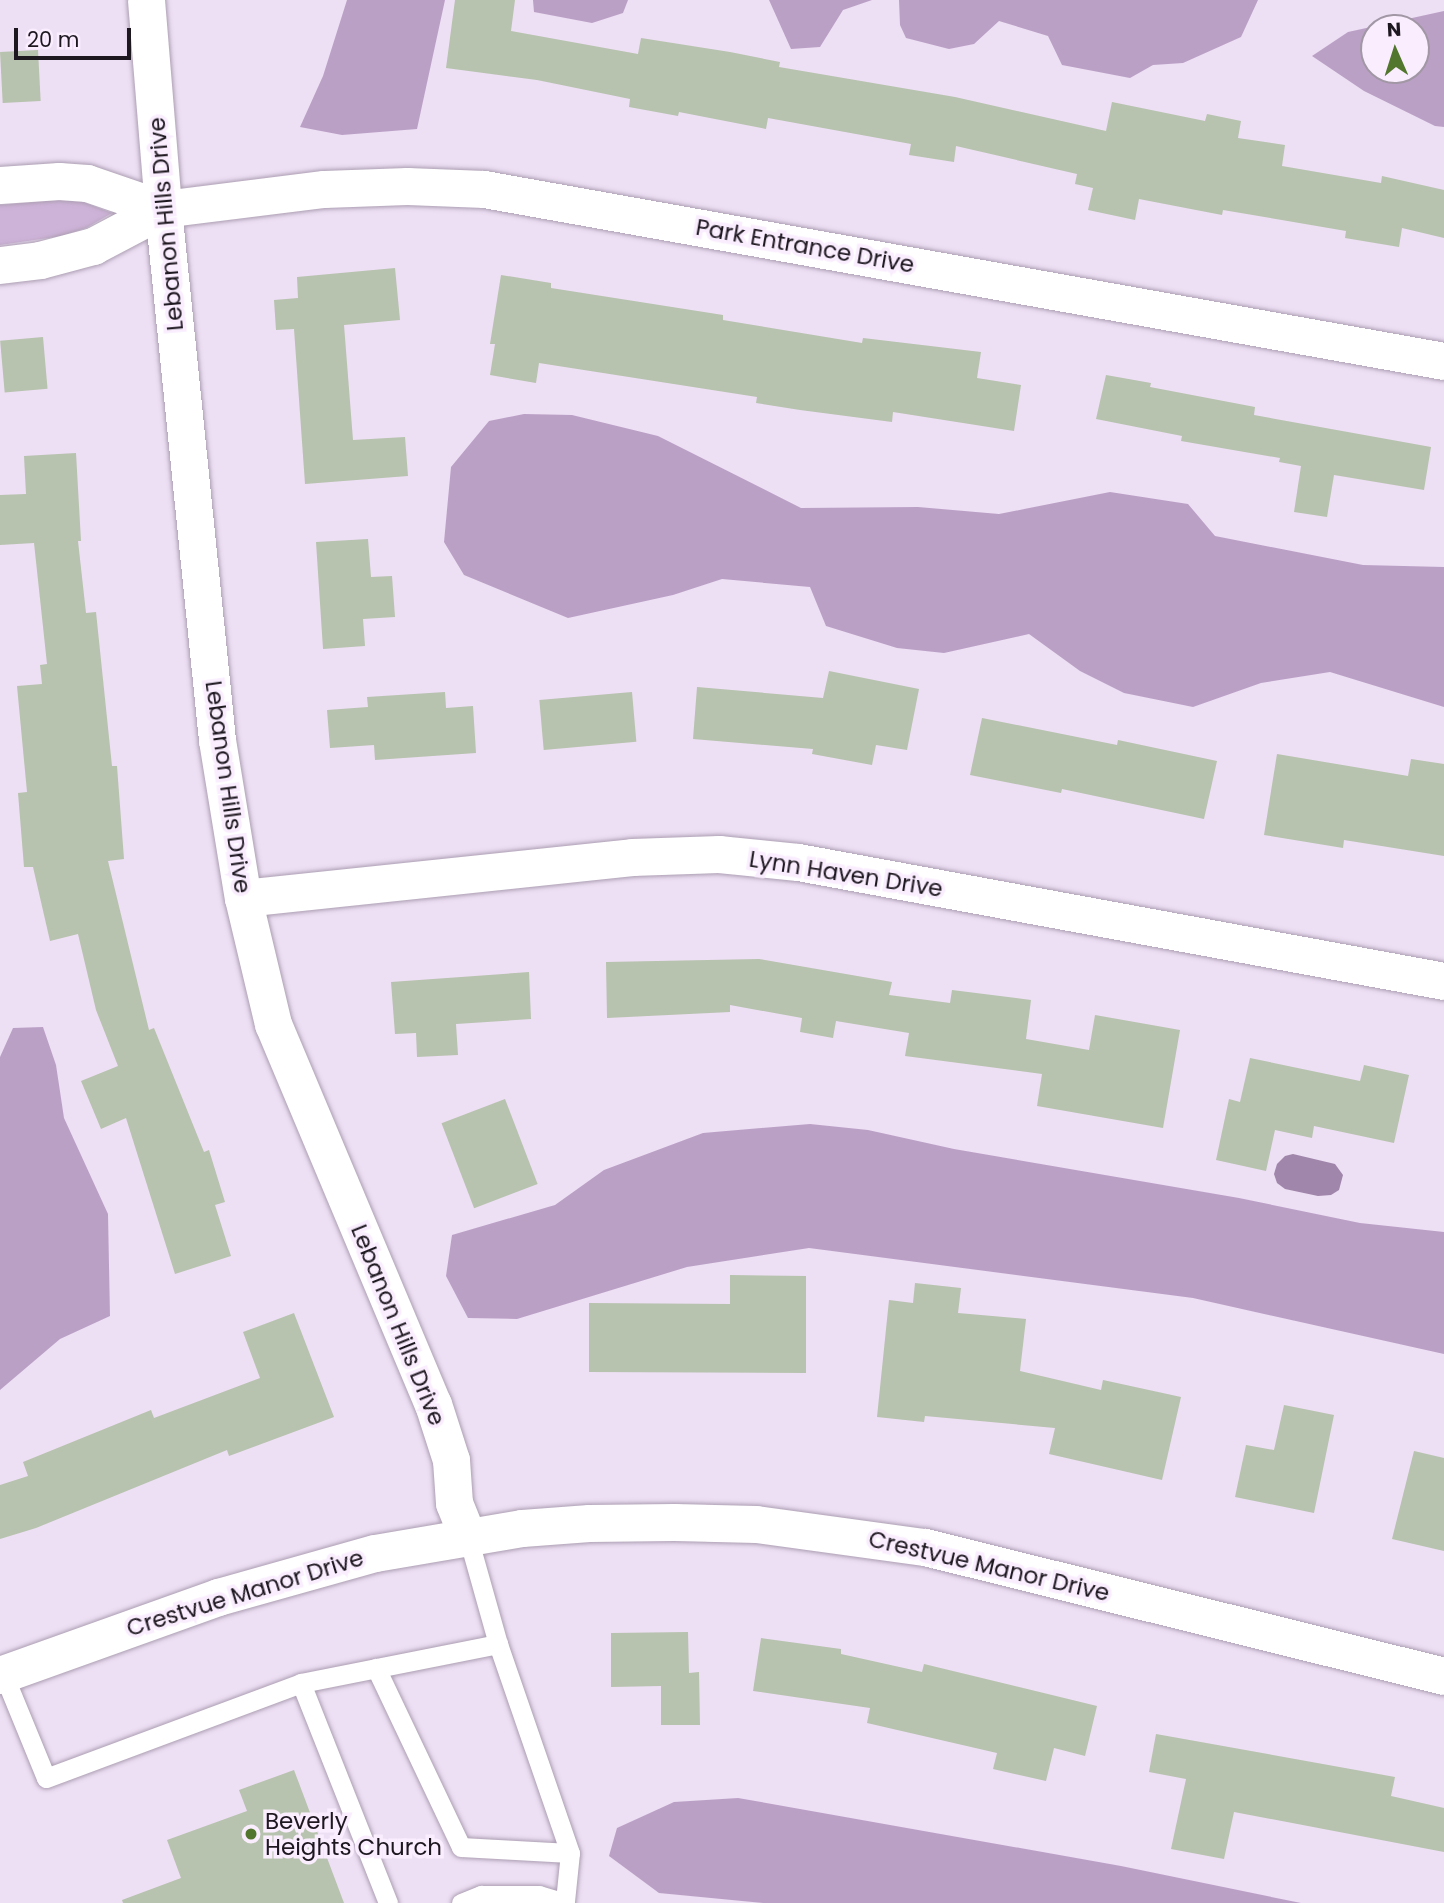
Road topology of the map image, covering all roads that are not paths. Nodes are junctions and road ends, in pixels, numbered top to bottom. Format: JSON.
{"nodes":[{"id":1,"x":146,"y":0,"type":"edge"},
{"id":2,"x":0,"y":186,"type":"edge"},
{"id":3,"x":163,"y":209,"type":"junction"},
{"id":4,"x":0,"y":265,"type":"edge"},
{"id":5,"x":1444,"y":361,"type":"edge"},
{"id":6,"x":243,"y":898,"type":"junction"},
{"id":7,"x":1444,"y":981,"type":"edge"},
{"id":8,"x":468,"y":1536,"type":"junction"},
{"id":9,"x":498,"y":1644,"type":"junction"},
{"id":10,"x":376,"y":1668,"type":"junction"},
{"id":11,"x":2,"y":1674,"type":"edge"},
{"id":12,"x":1444,"y":1676,"type":"edge"},
{"id":13,"x":301,"y":1683,"type":"junction"},
{"id":14,"x":570,"y":1853,"type":"junction"},
{"id":15,"x":565,"y":1902,"type":"edge"},
{"id":16,"x":388,"y":1903,"type":"edge"},
{"id":17,"x":461,"y":1903,"type":"edge"}],
"edges":[{"from":1,"to":3,"type":"street","name":"Lebanon Hills Drive"},
{"from":2,"to":3,"type":"street","name":"Park Entrance Drive"},
{"from":3,"to":4,"type":"street","name":"Park Entrance Drive"},
{"from":3,"to":5,"type":"street","name":"Park Entrance Drive"},
{"from":3,"to":6,"type":"street","name":"Lebanon Hills Drive"},
{"from":6,"to":7,"type":"street","name":"Lynn Haven Drive"},
{"from":6,"to":8,"type":"street","name":"Lebanon Hills Drive"},
{"from":8,"to":9,"type":"lane"},
{"from":8,"to":11,"type":"street","name":"Crestvue Manor Drive"},
{"from":8,"to":12,"type":"street","name":"Crestvue Manor Drive"},
{"from":9,"to":10,"type":"lane"},
{"from":9,"to":14,"type":"lane"},
{"from":10,"to":13,"type":"lane"},
{"from":10,"to":14,"type":"lane"},
{"from":11,"to":13,"type":"lane"},
{"from":13,"to":16,"type":"lane"},
{"from":14,"to":15,"type":"lane"},
{"from":15,"to":17,"type":"lane"}]}
